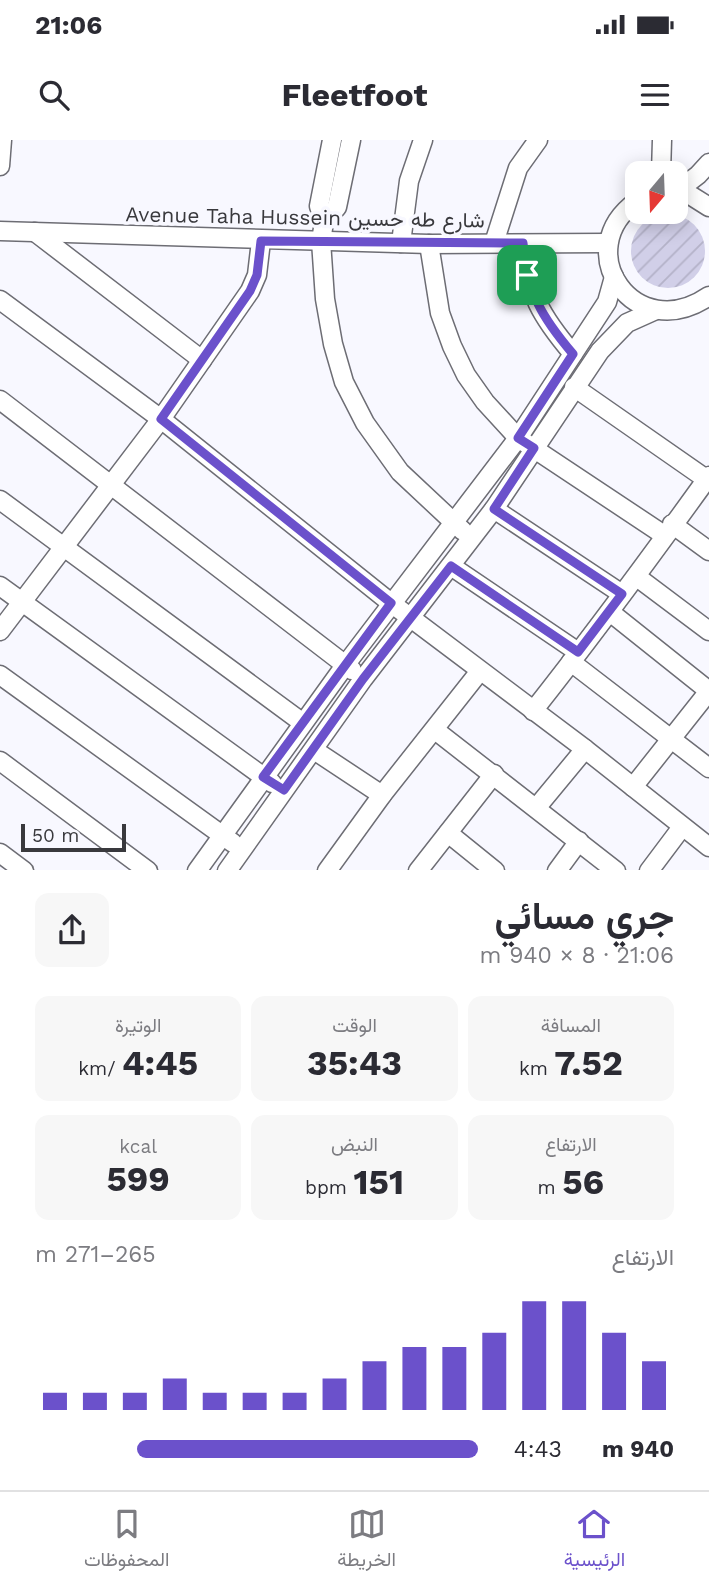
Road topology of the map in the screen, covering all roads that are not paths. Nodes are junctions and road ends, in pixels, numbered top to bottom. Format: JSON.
{"nodes":[{"id":1,"x":332,"y":140,"type":"edge"},
{"id":2,"x":351,"y":140,"type":"edge"},
{"id":3,"x":423,"y":140,"type":"edge"},
{"id":4,"x":538,"y":140,"type":"edge"},
{"id":5,"x":662,"y":140,"type":"edge"},
{"id":6,"x":661,"y":161,"type":"edge"},
{"id":7,"x":709,"y":163,"type":"edge"},
{"id":8,"x":688,"y":183,"type":"edge"},
{"id":9,"x":688,"y":195,"type":"edge"},
{"id":10,"x":709,"y":207,"type":"edge"},
{"id":11,"x":625,"y":210,"type":"edge"},
{"id":12,"x":324,"y":222,"type":"junction"},
{"id":13,"x":0,"y":232,"type":"edge"},
{"id":14,"x":35,"y":232,"type":"junction"},
{"id":15,"x":261,"y":241,"type":"junction"},
{"id":16,"x":321,"y":241,"type":"junction"},
{"id":17,"x":401,"y":243,"type":"junction"},
{"id":18,"x":494,"y":243,"type":"junction"},
{"id":19,"x":523,"y":243,"type":"junction"},
{"id":20,"x":608,"y":243,"type":"junction"},
{"id":21,"x":429,"y":244,"type":"junction"},
{"id":22,"x":614,"y":277,"type":"junction"},
{"id":23,"x":709,"y":296,"type":"edge"},
{"id":24,"x":0,"y":300,"type":"edge"},
{"id":25,"x":656,"y":310,"type":"junction"},
{"id":26,"x":573,"y":354,"type":"junction"},
{"id":27,"x":202,"y":360,"type":"junction"},
{"id":28,"x":574,"y":387,"type":"junction"},
{"id":29,"x":0,"y":400,"type":"edge"},
{"id":30,"x":161,"y":419,"type":"junction"},
{"id":31,"x":518,"y":438,"type":"junction"},
{"id":32,"x":534,"y":448,"type":"junction"},
{"id":33,"x":708,"y":479,"type":"edge"},
{"id":34,"x":111,"y":485,"type":"junction"},
{"id":35,"x":0,"y":500,"type":"edge"},
{"id":36,"x":494,"y":509,"type":"junction"},
{"id":37,"x":454,"y":524,"type":"junction"},
{"id":38,"x":668,"y":530,"type":"junction"},
{"id":39,"x":472,"y":537,"type":"junction"},
{"id":40,"x":65,"y":547,"type":"junction"},
{"id":41,"x":709,"y":551,"type":"edge"},
{"id":42,"x":451,"y":566,"type":"junction"},
{"id":43,"x":637,"y":577,"type":"junction"},
{"id":44,"x":0,"y":586,"type":"edge"},
{"id":45,"x":622,"y":594,"type":"junction"},
{"id":46,"x":21,"y":601,"type":"junction"},
{"id":47,"x":391,"y":603,"type":"junction"},
{"id":48,"x":610,"y":612,"type":"junction"},
{"id":49,"x":410,"y":617,"type":"junction"},
{"id":50,"x":0,"y":631,"type":"edge"},
{"id":51,"x":709,"y":631,"type":"edge"},
{"id":52,"x":575,"y":657,"type":"junction"},
{"id":53,"x":345,"y":664,"type":"junction"},
{"id":54,"x":480,"y":671,"type":"junction"},
{"id":55,"x":0,"y":675,"type":"edge"},
{"id":56,"x":363,"y":679,"type":"junction"},
{"id":57,"x":533,"y":711,"type":"junction"},
{"id":58,"x":303,"y":723,"type":"junction"},
{"id":59,"x":435,"y":730,"type":"junction"},
{"id":60,"x":670,"y":738,"type":"junction"},
{"id":61,"x":314,"y":750,"type":"junction"},
{"id":62,"x":585,"y":750,"type":"junction"},
{"id":63,"x":0,"y":761,"type":"edge"},
{"id":64,"x":709,"y":768,"type":"edge"},
{"id":65,"x":494,"y":774,"type":"junction"},
{"id":66,"x":263,"y":777,"type":"junction"},
{"id":67,"x":633,"y":787,"type":"junction"},
{"id":68,"x":284,"y":790,"type":"junction"},
{"id":69,"x":382,"y":795,"type":"junction"},
{"id":70,"x":537,"y":807,"type":"junction"},
{"id":71,"x":682,"y":827,"type":"junction"},
{"id":72,"x":448,"y":833,"type":"junction"},
{"id":73,"x":223,"y":836,"type":"junction"},
{"id":74,"x":579,"y":841,"type":"junction"},
{"id":75,"x":709,"y":847,"type":"edge"},
{"id":76,"x":242,"y":849,"type":"junction"},
{"id":77,"x":0,"y":853,"type":"edge"},
{"id":78,"x":24,"y":870,"type":"edge"},
{"id":79,"x":148,"y":870,"type":"edge"},
{"id":80,"x":197,"y":870,"type":"edge"},
{"id":81,"x":227,"y":870,"type":"edge"},
{"id":82,"x":327,"y":870,"type":"edge"},
{"id":83,"x":418,"y":870,"type":"edge"},
{"id":84,"x":495,"y":870,"type":"edge"},
{"id":85,"x":557,"y":870,"type":"edge"},
{"id":86,"x":617,"y":870,"type":"edge"},
{"id":87,"x":649,"y":870,"type":"edge"}],
"edges":[{"from":1,"to":12,"type":"street"},
{"from":2,"to":12,"type":"street"},
{"from":3,"to":17,"type":"street"},
{"from":4,"to":18,"type":"street"},
{"from":5,"to":6,"type":"street"},
{"from":7,"to":8,"type":"street"},
{"from":9,"to":10,"type":"street"},
{"from":11,"to":20,"type":"street"},
{"from":12,"to":16,"type":"street"},
{"from":13,"to":14,"type":"street","name":"Avenue Taha Hussein شارع طه حسين"},
{"from":14,"to":15,"type":"street","name":"Avenue Taha Hussein شارع طه حسين"},
{"from":14,"to":27,"type":"street"},
{"from":15,"to":16,"type":"street","name":"Avenue Taha Hussein شارع طه حسين"},
{"from":15,"to":27,"type":"street"},
{"from":16,"to":17,"type":"street","name":"Avenue Taha Hussein شارع طه حسين"},
{"from":16,"to":37,"type":"street"},
{"from":17,"to":21,"type":"street","name":"Avenue Taha Hussein شارع طه حسين"},
{"from":18,"to":19,"type":"street","name":"Avenue Taha Hussein شارع طه حسين"},
{"from":18,"to":21,"type":"street","name":"Avenue Taha Hussein شارع طه حسين"},
{"from":19,"to":20,"type":"street","name":"Avenue Taha Hussein شارع طه حسين"},
{"from":19,"to":26,"type":"street"},
{"from":20,"to":22,"type":"street"},
{"from":21,"to":31,"type":"street"},
{"from":22,"to":25,"type":"street"},
{"from":22,"to":26,"type":"street"},
{"from":23,"to":25,"type":"street"},
{"from":24,"to":30,"type":"street"},
{"from":25,"to":28,"type":"street"},
{"from":26,"to":31,"type":"street"},
{"from":27,"to":30,"type":"street"},
{"from":28,"to":32,"type":"street"},
{"from":28,"to":33,"type":"street"},
{"from":29,"to":34,"type":"street"},
{"from":30,"to":34,"type":"street"},
{"from":30,"to":47,"type":"street"},
{"from":31,"to":32,"type":"street"},
{"from":31,"to":37,"type":"street"},
{"from":32,"to":36,"type":"street"},
{"from":32,"to":38,"type":"street"},
{"from":33,"to":38,"type":"street"},
{"from":34,"to":40,"type":"street"},
{"from":34,"to":53,"type":"street"},
{"from":35,"to":40,"type":"street"},
{"from":36,"to":39,"type":"street"},
{"from":36,"to":45,"type":"street"},
{"from":37,"to":39,"type":"street"},
{"from":37,"to":47,"type":"street"},
{"from":38,"to":41,"type":"street"},
{"from":38,"to":43,"type":"street"},
{"from":39,"to":42,"type":"street"},
{"from":40,"to":46,"type":"street"},
{"from":40,"to":58,"type":"street"},
{"from":42,"to":49,"type":"street"},
{"from":42,"to":52,"type":"street"},
{"from":43,"to":45,"type":"street"},
{"from":43,"to":51,"type":"street"},
{"from":44,"to":46,"type":"street"},
{"from":45,"to":48,"type":"street"},
{"from":46,"to":50,"type":"street"},
{"from":46,"to":66,"type":"street"},
{"from":47,"to":49,"type":"street"},
{"from":47,"to":53,"type":"street"},
{"from":48,"to":52,"type":"street"},
{"from":48,"to":60,"type":"street"},
{"from":49,"to":54,"type":"street"},
{"from":49,"to":56,"type":"street"},
{"from":52,"to":57,"type":"street"},
{"from":52,"to":60,"type":"street"},
{"from":53,"to":56,"type":"street"},
{"from":53,"to":58,"type":"street"},
{"from":54,"to":57,"type":"street"},
{"from":54,"to":59,"type":"street"},
{"from":55,"to":73,"type":"street"},
{"from":56,"to":61,"type":"street"},
{"from":57,"to":62,"type":"street"},
{"from":58,"to":66,"type":"street"},
{"from":59,"to":65,"type":"street"},
{"from":59,"to":69,"type":"street"},
{"from":60,"to":64,"type":"street"},
{"from":60,"to":67,"type":"street"},
{"from":61,"to":68,"type":"street"},
{"from":61,"to":69,"type":"street"},
{"from":62,"to":67,"type":"street"},
{"from":62,"to":70,"type":"street"},
{"from":63,"to":79,"type":"street"},
{"from":65,"to":70,"type":"street"},
{"from":65,"to":72,"type":"street"},
{"from":66,"to":68,"type":"street"},
{"from":66,"to":73,"type":"street"},
{"from":67,"to":71,"type":"street"},
{"from":68,"to":76,"type":"street"},
{"from":69,"to":82,"type":"street"},
{"from":70,"to":74,"type":"street"},
{"from":71,"to":75,"type":"street"},
{"from":71,"to":87,"type":"street"},
{"from":72,"to":83,"type":"street"},
{"from":72,"to":84,"type":"street"},
{"from":73,"to":76,"type":"street"},
{"from":73,"to":80,"type":"street"},
{"from":74,"to":85,"type":"street"},
{"from":74,"to":86,"type":"street"},
{"from":76,"to":81,"type":"street"},
{"from":77,"to":78,"type":"street"}]}
